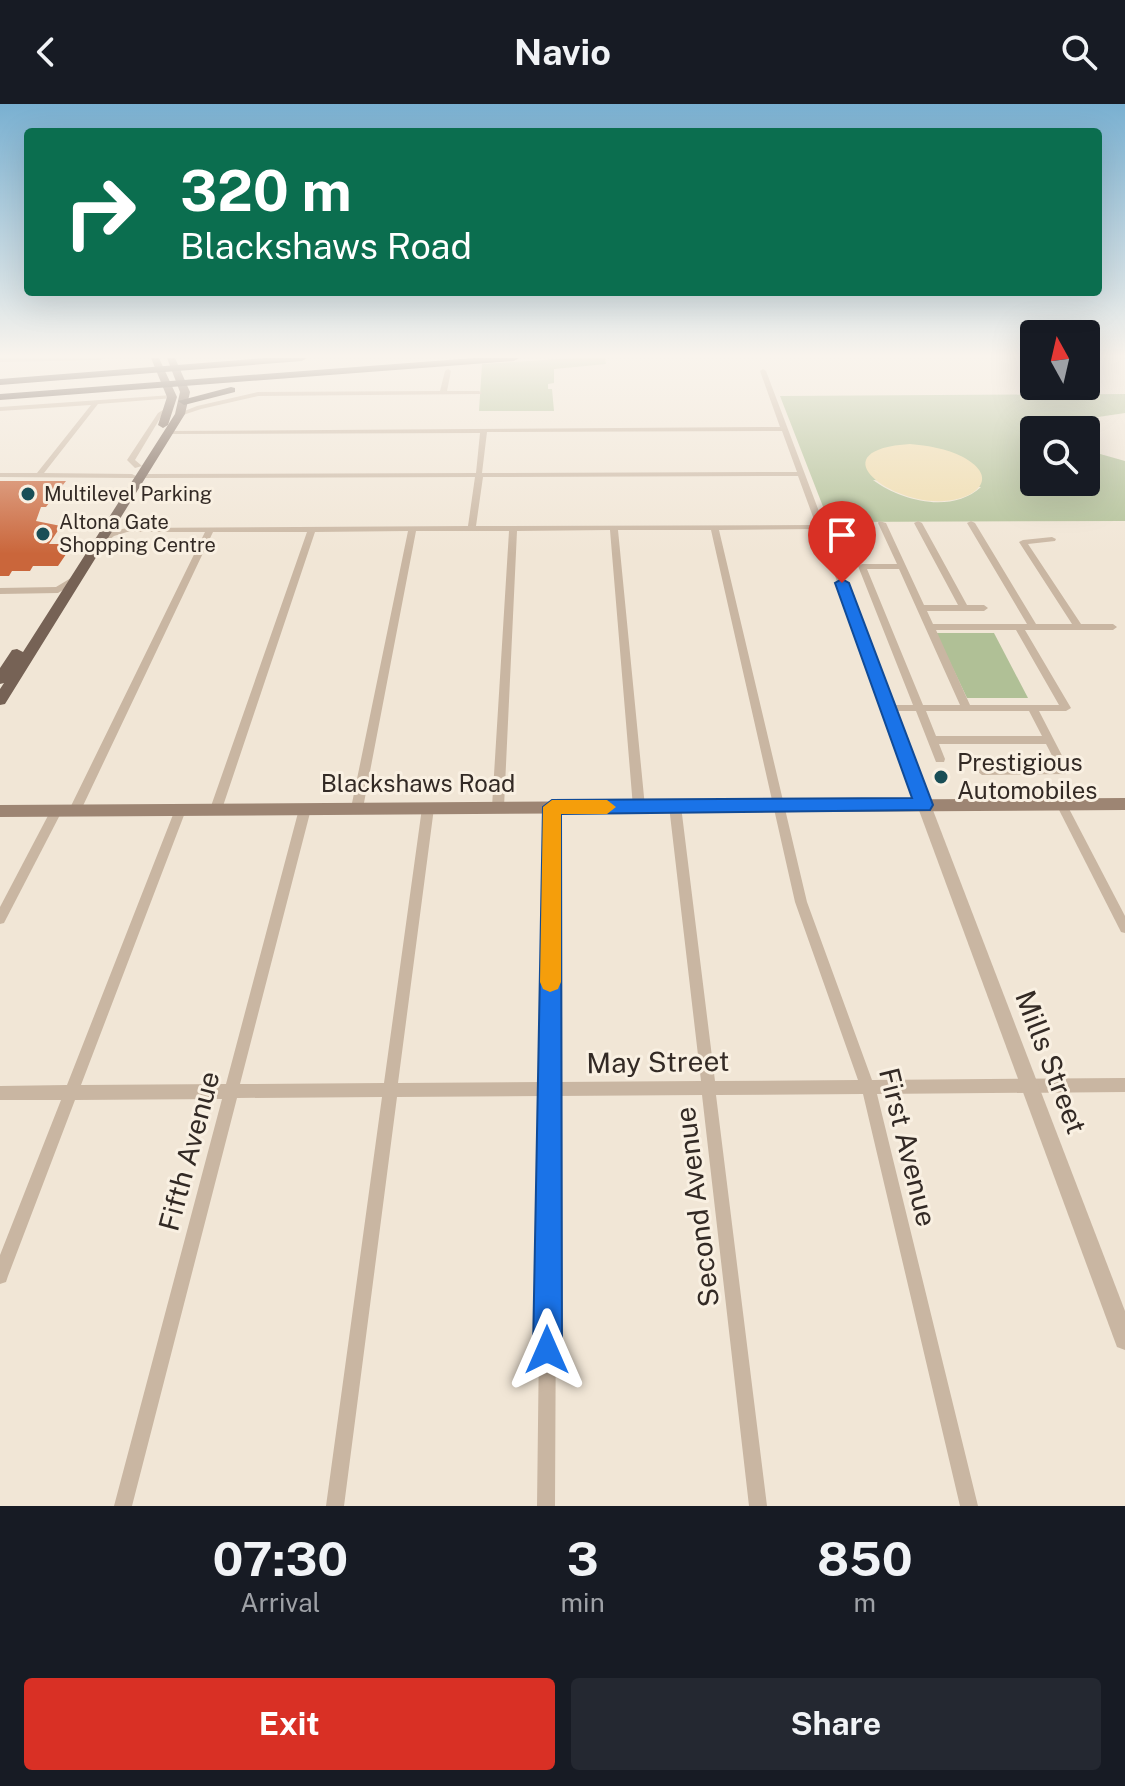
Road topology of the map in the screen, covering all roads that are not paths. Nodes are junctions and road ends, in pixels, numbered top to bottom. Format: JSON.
{"nodes":[{"id":1,"x":79,"y":423,"type":"edge"},
{"id":2,"x":165,"y":423,"type":"edge"},
{"id":3,"x":172,"y":423,"type":"edge"},
{"id":4,"x":783,"y":423,"type":"edge"},
{"id":5,"x":785,"y":429,"type":"junction"},
{"id":6,"x":484,"y":430,"type":"junction"},
{"id":7,"x":170,"y":432,"type":"junction"},
{"id":8,"x":137,"y":473,"type":"junction"},
{"id":9,"x":802,"y":474,"type":"junction"},
{"id":10,"x":0,"y":475,"type":"edge"},
{"id":11,"x":39,"y":475,"type":"junction"},
{"id":12,"x":479,"y":475,"type":"junction"},
{"id":13,"x":114,"y":521,"type":"junction"},
{"id":14,"x":882,"y":523,"type":"dead end"},
{"id":15,"x":918,"y":523,"type":"dead end"},
{"id":16,"x":971,"y":523,"type":"dead end"},
{"id":17,"x":714,"y":527,"type":"junction"},
{"id":18,"x":821,"y":527,"type":"junction"},
{"id":19,"x":472,"y":528,"type":"junction"},
{"id":20,"x":513,"y":528,"type":"junction"},
{"id":21,"x":614,"y":528,"type":"junction"},
{"id":22,"x":312,"y":529,"type":"junction"},
{"id":23,"x":412,"y":529,"type":"junction"},
{"id":24,"x":127,"y":530,"type":"junction"},
{"id":25,"x":210,"y":530,"type":"junction"},
{"id":26,"x":1052,"y":539,"type":"dead end"},
{"id":27,"x":100,"y":542,"type":"junction"},
{"id":28,"x":902,"y":567,"type":"junction"},
{"id":29,"x":78,"y":576,"type":"junction"},
{"id":30,"x":58,"y":590,"type":"junction"},
{"id":31,"x":0,"y":591,"type":"edge"},
{"id":32,"x":921,"y":608,"type":"junction"},
{"id":33,"x":964,"y":608,"type":"junction"},
{"id":34,"x":984,"y":608,"type":"dead end"},
{"id":35,"x":929,"y":627,"type":"junction"},
{"id":36,"x":1019,"y":627,"type":"junction"},
{"id":37,"x":1033,"y":627,"type":"junction"},
{"id":38,"x":1078,"y":627,"type":"junction"},
{"id":39,"x":1113,"y":627,"type":"dead end"},
{"id":40,"x":0,"y":679,"type":"edge"},
{"id":41,"x":0,"y":700,"type":"edge"},
{"id":42,"x":888,"y":708,"type":"junction"},
{"id":43,"x":919,"y":708,"type":"junction"},
{"id":44,"x":967,"y":708,"type":"junction"},
{"id":45,"x":1032,"y":708,"type":"junction"},
{"id":46,"x":932,"y":740,"type":"junction"},
{"id":47,"x":1049,"y":740,"type":"junction"},
{"id":48,"x":940,"y":759,"type":"dead end"},
{"id":49,"x":982,"y":771,"type":"dead end"},
{"id":50,"x":1061,"y":804,"type":"junction"},
{"id":51,"x":1125,"y":804,"type":"edge"},
{"id":52,"x":924,"y":805,"type":"junction"},
{"id":53,"x":675,"y":806,"type":"junction"},
{"id":54,"x":779,"y":806,"type":"junction"},
{"id":55,"x":498,"y":807,"type":"junction"},
{"id":56,"x":552,"y":807,"type":"junction"},
{"id":57,"x":639,"y":807,"type":"junction"},
{"id":58,"x":357,"y":808,"type":"junction"},
{"id":59,"x":428,"y":808,"type":"junction"},
{"id":60,"x":216,"y":809,"type":"junction"},
{"id":61,"x":305,"y":809,"type":"junction"},
{"id":62,"x":75,"y":810,"type":"junction"},
{"id":63,"x":180,"y":810,"type":"junction"},
{"id":64,"x":0,"y":811,"type":"edge"},
{"id":65,"x":56,"y":811,"type":"junction"},
{"id":66,"x":0,"y":919,"type":"edge"},
{"id":67,"x":1125,"y":928,"type":"edge"},
{"id":68,"x":1030,"y":1085,"type":"junction"},
{"id":69,"x":1125,"y":1085,"type":"edge"},
{"id":70,"x":709,"y":1087,"type":"junction"},
{"id":71,"x":868,"y":1087,"type":"junction"},
{"id":72,"x":549,"y":1089,"type":"junction"},
{"id":73,"x":391,"y":1090,"type":"junction"},
{"id":74,"x":231,"y":1091,"type":"junction"},
{"id":75,"x":0,"y":1093,"type":"edge"},
{"id":76,"x":71,"y":1093,"type":"junction"},
{"id":77,"x":0,"y":1276,"type":"edge"},
{"id":78,"x":1125,"y":1339,"type":"edge"},
{"id":79,"x":123,"y":1506,"type":"edge"},
{"id":80,"x":335,"y":1506,"type":"edge"},
{"id":81,"x":546,"y":1506,"type":"edge"},
{"id":82,"x":758,"y":1506,"type":"edge"},
{"id":83,"x":969,"y":1506,"type":"edge"}],
"edges":[{"from":1,"to":11,"type":"street"},
{"from":2,"to":8,"type":"main road"},
{"from":3,"to":7,"type":"main road"},
{"from":4,"to":5,"type":"street"},
{"from":5,"to":6,"type":"street"},
{"from":5,"to":9,"type":"street"},
{"from":6,"to":7,"type":"street"},
{"from":6,"to":12,"type":"street"},
{"from":7,"to":8,"type":"main road"},
{"from":8,"to":11,"type":"street"},
{"from":8,"to":12,"type":"street"},
{"from":8,"to":13,"type":"main road"},
{"from":8,"to":30,"type":"main road"},
{"from":9,"to":12,"type":"street"},
{"from":9,"to":18,"type":"street"},
{"from":10,"to":11,"type":"street"},
{"from":12,"to":19,"type":"street"},
{"from":13,"to":24,"type":"street"},
{"from":13,"to":27,"type":"main road"},
{"from":14,"to":28,"type":"street"},
{"from":15,"to":33,"type":"street"},
{"from":16,"to":37,"type":"street"},
{"from":17,"to":18,"type":"street"},
{"from":17,"to":21,"type":"street"},
{"from":17,"to":54,"type":"street","name":"First Avenue"},
{"from":18,"to":42,"type":"street"},
{"from":19,"to":20,"type":"street"},
{"from":19,"to":23,"type":"street"},
{"from":20,"to":21,"type":"street"},
{"from":20,"to":55,"type":"street"},
{"from":21,"to":57,"type":"street"},
{"from":22,"to":23,"type":"street"},
{"from":22,"to":25,"type":"street"},
{"from":22,"to":60,"type":"street"},
{"from":23,"to":58,"type":"street"},
{"from":24,"to":25,"type":"street"},
{"from":24,"to":27,"type":"street"},
{"from":25,"to":62,"type":"street"},
{"from":26,"to":38,"type":"street"},
{"from":27,"to":29,"type":"main road"},
{"from":28,"to":32,"type":"street"},
{"from":28,"to":43,"type":"street"},
{"from":29,"to":30,"type":"street"},
{"from":29,"to":41,"type":"main road"},
{"from":30,"to":31,"type":"street"},
{"from":30,"to":40,"type":"main road"},
{"from":32,"to":33,"type":"street"},
{"from":32,"to":35,"type":"street"},
{"from":33,"to":34,"type":"street"},
{"from":35,"to":36,"type":"street"},
{"from":35,"to":44,"type":"street"},
{"from":36,"to":37,"type":"street"},
{"from":36,"to":45,"type":"street"},
{"from":37,"to":38,"type":"street"},
{"from":38,"to":39,"type":"street"},
{"from":42,"to":43,"type":"street"},
{"from":42,"to":52,"type":"street"},
{"from":43,"to":44,"type":"street"},
{"from":43,"to":46,"type":"street"},
{"from":44,"to":45,"type":"street"},
{"from":45,"to":47,"type":"street"},
{"from":46,"to":47,"type":"street"},
{"from":46,"to":48,"type":"street"},
{"from":47,"to":49,"type":"street"},
{"from":50,"to":51,"type":"main road","name":"Blackshaws Road"},
{"from":50,"to":52,"type":"main road","name":"Blackshaws Road"},
{"from":50,"to":67,"type":"street"},
{"from":52,"to":54,"type":"main road","name":"Blackshaws Road"},
{"from":52,"to":68,"type":"street","name":"Mills Street"},
{"from":53,"to":54,"type":"main road","name":"Blackshaws Road"},
{"from":53,"to":57,"type":"main road","name":"Blackshaws Road"},
{"from":53,"to":70,"type":"street","name":"Second Avenue"},
{"from":54,"to":71,"type":"street","name":"First Avenue"},
{"from":55,"to":56,"type":"main road","name":"Blackshaws Road"},
{"from":55,"to":59,"type":"main road","name":"Blackshaws Road"},
{"from":56,"to":57,"type":"main road","name":"Blackshaws Road"},
{"from":56,"to":72,"type":"street"},
{"from":58,"to":59,"type":"main road","name":"Blackshaws Road"},
{"from":58,"to":61,"type":"main road","name":"Blackshaws Road"},
{"from":59,"to":73,"type":"street"},
{"from":60,"to":61,"type":"main road","name":"Blackshaws Road"},
{"from":60,"to":63,"type":"main road","name":"Blackshaws Road"},
{"from":61,"to":74,"type":"street","name":"Fifth Avenue"},
{"from":62,"to":63,"type":"main road","name":"Blackshaws Road"},
{"from":62,"to":65,"type":"main road","name":"Blackshaws Road"},
{"from":63,"to":76,"type":"street"},
{"from":64,"to":65,"type":"main road","name":"Blackshaws Road"},
{"from":65,"to":66,"type":"street"},
{"from":68,"to":69,"type":"street","name":"May Street"},
{"from":68,"to":71,"type":"street","name":"May Street"},
{"from":68,"to":78,"type":"street","name":"Mills Street"},
{"from":70,"to":71,"type":"street","name":"May Street"},
{"from":70,"to":72,"type":"street","name":"May Street"},
{"from":70,"to":82,"type":"street","name":"Second Avenue"},
{"from":71,"to":83,"type":"street","name":"First Avenue"},
{"from":72,"to":73,"type":"street","name":"May Street"},
{"from":72,"to":81,"type":"street"},
{"from":73,"to":74,"type":"street","name":"May Street"},
{"from":73,"to":80,"type":"street"},
{"from":74,"to":76,"type":"street","name":"May Street"},
{"from":74,"to":79,"type":"street","name":"Fifth Avenue"},
{"from":75,"to":76,"type":"street","name":"May Street"},
{"from":76,"to":77,"type":"street"}]}
